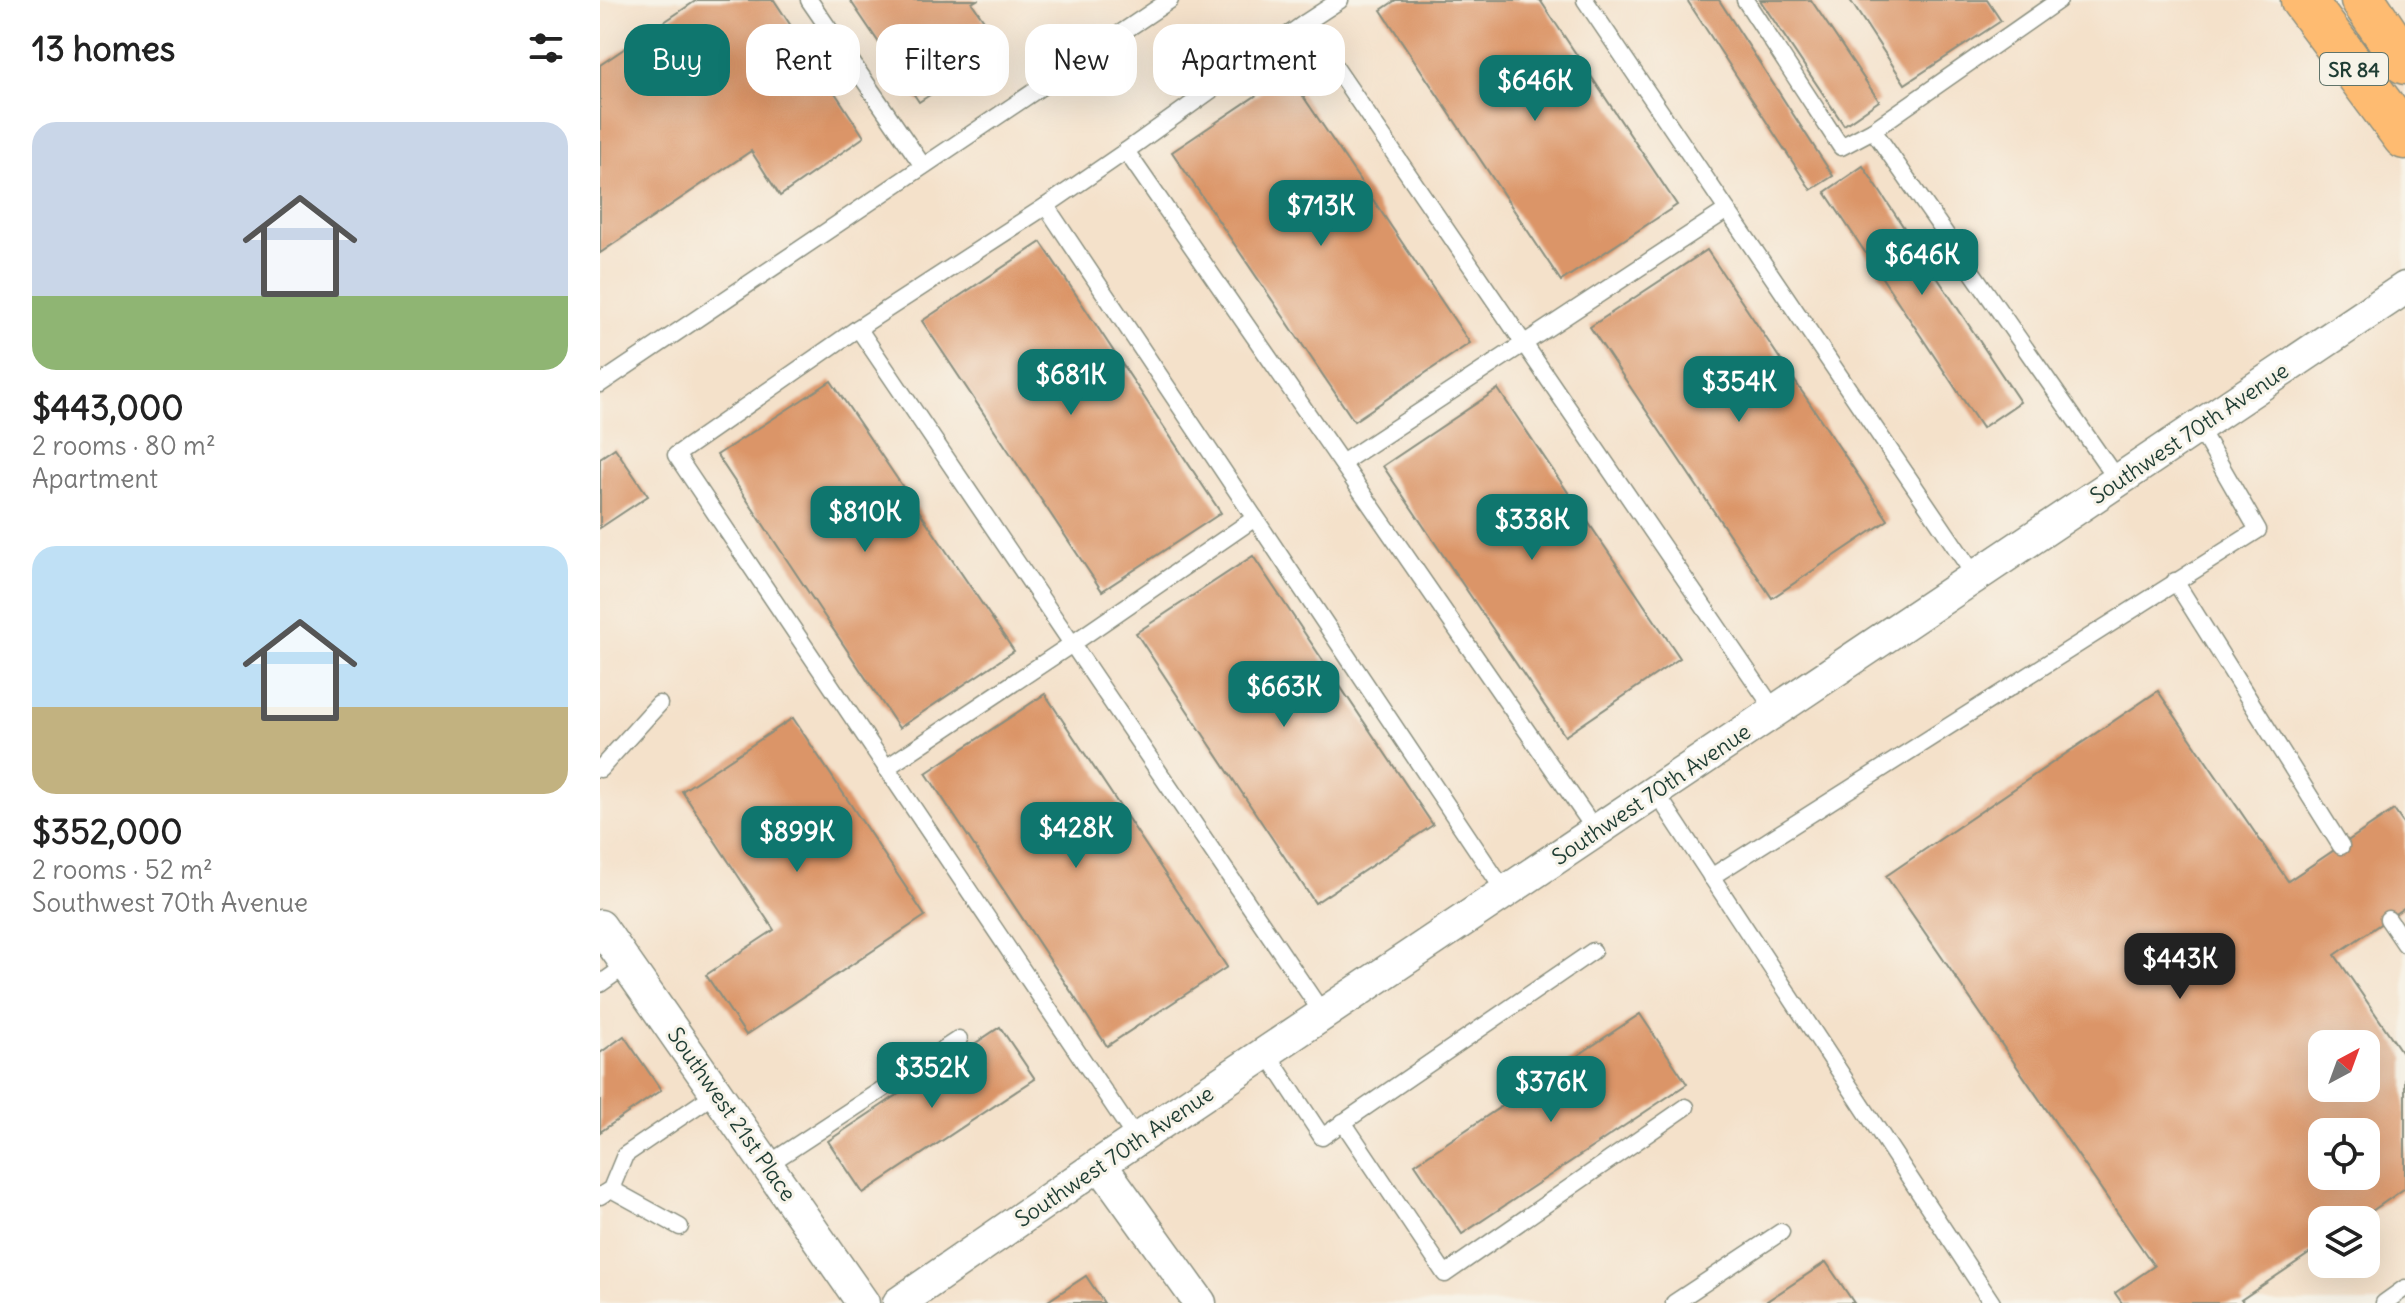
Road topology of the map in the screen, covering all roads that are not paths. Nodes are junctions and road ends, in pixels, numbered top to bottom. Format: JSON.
{"nodes":[{"id":1,"x":809,"y":0,"type":"edge"},
{"id":2,"x":1170,"y":0,"type":"edge"},
{"id":3,"x":1340,"y":0,"type":"edge"},
{"id":4,"x":1585,"y":0,"type":"edge"},
{"id":5,"x":1745,"y":0,"type":"edge"},
{"id":6,"x":2059,"y":0,"type":"edge"},
{"id":7,"x":2303,"y":0,"type":"edge"},
{"id":8,"x":2363,"y":0,"type":"edge"},
{"id":9,"x":1305,"y":23,"type":"junction"},
{"id":10,"x":2405,"y":62,"type":"edge"},
{"id":11,"x":1873,"y":130,"type":"junction"},
{"id":12,"x":2405,"y":137,"type":"edge"},
{"id":13,"x":1126,"y":151,"type":"junction"},
{"id":14,"x":923,"y":166,"type":"junction"},
{"id":15,"x":1046,"y":206,"type":"junction"},
{"id":16,"x":1727,"y":210,"type":"junction"},
{"id":17,"x":2405,"y":288,"type":"edge"},
{"id":18,"x":858,"y":328,"type":"junction"},
{"id":19,"x":1525,"y":344,"type":"junction"},
{"id":20,"x":600,"y":384,"type":"edge"},
{"id":21,"x":2198,"y":426,"type":"junction"},
{"id":22,"x":1342,"y":463,"type":"junction"},
{"id":23,"x":2118,"y":481,"type":"junction"},
{"id":24,"x":1255,"y":518,"type":"junction"},
{"id":25,"x":1975,"y":576,"type":"junction"},
{"id":26,"x":2175,"y":581,"type":"junction"},
{"id":27,"x":1072,"y":644,"type":"junction"},
{"id":28,"x":659,"y":704,"type":"dead end"},
{"id":29,"x":1775,"y":711,"type":"junction"},
{"id":30,"x":886,"y":768,"type":"junction"},
{"id":31,"x":600,"y":769,"type":"edge"},
{"id":32,"x":1655,"y":791,"type":"junction"},
{"id":33,"x":1596,"y":831,"type":"junction"},
{"id":34,"x":2341,"y":846,"type":"dead end"},
{"id":35,"x":1711,"y":877,"type":"junction"},
{"id":36,"x":1505,"y":892,"type":"junction"},
{"id":37,"x":2388,"y":919,"type":"dead end"},
{"id":38,"x":600,"y":926,"type":"edge"},
{"id":39,"x":2405,"y":944,"type":"edge"},
{"id":40,"x":1593,"y":951,"type":"dead end"},
{"id":41,"x":627,"y":965,"type":"junction"},
{"id":42,"x":600,"y":984,"type":"edge"},
{"id":43,"x":1323,"y":1014,"type":"junction"},
{"id":44,"x":959,"y":1039,"type":"dead end"},
{"id":45,"x":1266,"y":1052,"type":"junction"},
{"id":46,"x":716,"y":1093,"type":"junction"},
{"id":47,"x":1686,"y":1107,"type":"dead end"},
{"id":48,"x":1343,"y":1122,"type":"junction"},
{"id":49,"x":1136,"y":1139,"type":"junction"},
{"id":50,"x":1100,"y":1164,"type":"junction"},
{"id":51,"x":767,"y":1165,"type":"junction"},
{"id":52,"x":606,"y":1192,"type":"edge"},
{"id":53,"x":680,"y":1227,"type":"dead end"},
{"id":54,"x":1781,"y":1232,"type":"dead end"},
{"id":55,"x":2405,"y":1288,"type":"edge"},
{"id":56,"x":863,"y":1303,"type":"edge"},
{"id":57,"x":899,"y":1303,"type":"edge"},
{"id":58,"x":1200,"y":1303,"type":"edge"},
{"id":59,"x":1674,"y":1303,"type":"edge"},
{"id":60,"x":1992,"y":1303,"type":"edge"},
{"id":61,"x":2384,"y":1303,"type":"edge"}],
"edges":[{"from":1,"to":14,"type":"lane"},
{"from":2,"to":14,"type":"lane"},
{"from":3,"to":9,"type":"lane"},
{"from":4,"to":16,"type":"lane"},
{"from":5,"to":11,"type":"lane"},
{"from":6,"to":11,"type":"lane"},
{"from":7,"to":12,"type":"main road","number":"SR 84"},
{"from":8,"to":10,"type":"main road"},
{"from":9,"to":13,"type":"lane"},
{"from":9,"to":19,"type":"lane"},
{"from":11,"to":23,"type":"lane"},
{"from":13,"to":15,"type":"lane"},
{"from":13,"to":22,"type":"lane"},
{"from":14,"to":20,"type":"lane"},
{"from":15,"to":18,"type":"lane"},
{"from":15,"to":24,"type":"lane"},
{"from":16,"to":19,"type":"lane"},
{"from":16,"to":25,"type":"lane"},
{"from":17,"to":21,"type":"street","name":"Southwest 70th Avenue"},
{"from":18,"to":27,"type":"lane"},
{"from":18,"to":30,"type":"lane"},
{"from":19,"to":22,"type":"lane"},
{"from":19,"to":29,"type":"lane"},
{"from":21,"to":23,"type":"street","name":"Southwest 70th Avenue"},
{"from":21,"to":26,"type":"lane"},
{"from":22,"to":33,"type":"lane"},
{"from":23,"to":25,"type":"street","name":"Southwest 70th Avenue"},
{"from":24,"to":27,"type":"lane"},
{"from":24,"to":36,"type":"lane"},
{"from":25,"to":29,"type":"street","name":"Southwest 70th Avenue"},
{"from":26,"to":34,"type":"lane"},
{"from":26,"to":35,"type":"lane"},
{"from":27,"to":30,"type":"lane"},
{"from":27,"to":43,"type":"lane"},
{"from":28,"to":31,"type":"lane"},
{"from":29,"to":32,"type":"street","name":"Southwest 70th Avenue"},
{"from":30,"to":49,"type":"lane"},
{"from":32,"to":33,"type":"street","name":"Southwest 70th Avenue"},
{"from":32,"to":35,"type":"lane"},
{"from":33,"to":36,"type":"street","name":"Southwest 70th Avenue"},
{"from":35,"to":60,"type":"lane"},
{"from":36,"to":43,"type":"street","name":"Southwest 70th Avenue"},
{"from":37,"to":39,"type":"lane"},
{"from":38,"to":41,"type":"street","name":"Southwest 21st Place"},
{"from":40,"to":48,"type":"lane"},
{"from":41,"to":42,"type":"lane"},
{"from":41,"to":46,"type":"street","name":"Southwest 21st Place"},
{"from":43,"to":45,"type":"street","name":"Southwest 70th Avenue"},
{"from":44,"to":51,"type":"lane"},
{"from":45,"to":48,"type":"lane"},
{"from":45,"to":49,"type":"street","name":"Southwest 70th Avenue"},
{"from":46,"to":51,"type":"street","name":"Southwest 21st Place"},
{"from":46,"to":52,"type":"lane"},
{"from":47,"to":48,"type":"lane"},
{"from":49,"to":50,"type":"street","name":"Southwest 70th Avenue"},
{"from":50,"to":57,"type":"street","name":"Southwest 70th Avenue"},
{"from":50,"to":58,"type":"street"},
{"from":51,"to":56,"type":"street","name":"Southwest 21st Place"},
{"from":52,"to":53,"type":"lane"},
{"from":54,"to":59,"type":"lane"},
{"from":55,"to":61,"type":"lane"}]}
